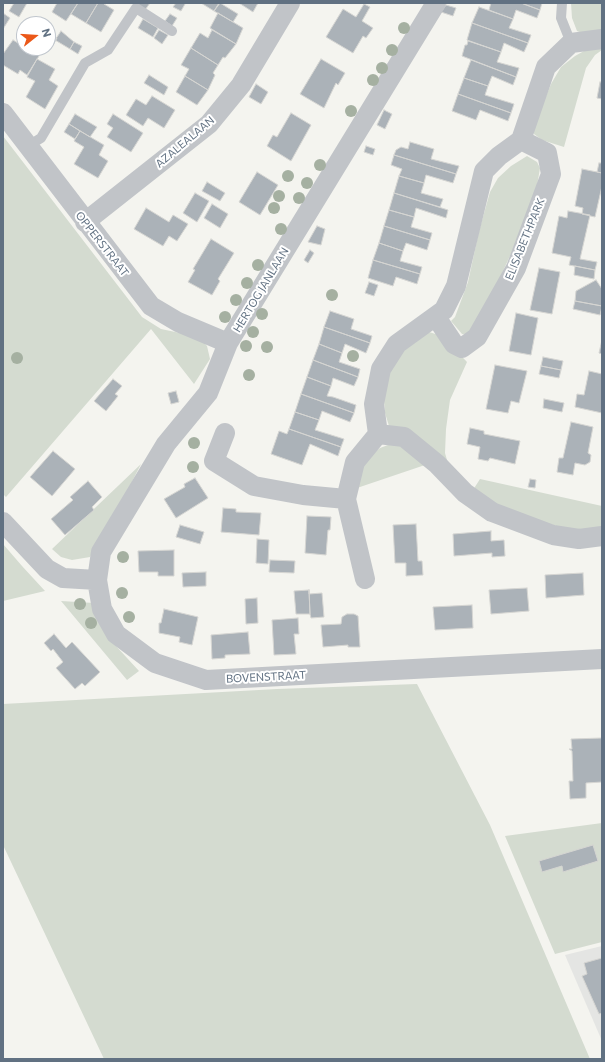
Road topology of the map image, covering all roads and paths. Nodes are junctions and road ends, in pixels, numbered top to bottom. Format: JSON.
{"nodes":[{"id":1,"x":290,"y":3,"type":"edge"},
{"id":2,"x":436,"y":3,"type":"edge"},
{"id":3,"x":562,"y":3,"type":"edge"},
{"id":4,"x":172,"y":31,"type":"dead end"},
{"id":5,"x":602,"y":39,"type":"edge"},
{"id":6,"x":572,"y":43,"type":"junction"},
{"id":7,"x":3,"y":112,"type":"edge"},
{"id":8,"x":521,"y":140,"type":"junction"},
{"id":9,"x":28,"y":146,"type":"junction"},
{"id":10,"x":85,"y":222,"type":"junction"},
{"id":11,"x":436,"y":317,"type":"junction"},
{"id":12,"x":228,"y":343,"type":"junction"},
{"id":13,"x":225,"y":433,"type":"dead end"},
{"id":14,"x":378,"y":434,"type":"junction"},
{"id":15,"x":346,"y":499,"type":"junction"},
{"id":16,"x":3,"y":522,"type":"edge"},
{"id":17,"x":602,"y":536,"type":"edge"},
{"id":18,"x":365,"y":579,"type":"dead end"},
{"id":19,"x":96,"y":580,"type":"junction"},
{"id":20,"x":602,"y":659,"type":"edge"}],
"edges":[{"from":1,"to":10,"type":"street","name":"AZALEALAAN"},
{"from":2,"to":12,"type":"street","name":"HERTOG JANLAAN"},
{"from":3,"to":6,"type":"lane"},
{"from":4,"to":9,"type":"lane"},
{"from":5,"to":6,"type":"street"},
{"from":6,"to":8,"type":"street"},
{"from":7,"to":9,"type":"street","name":"OPPERSTRAAT"},
{"from":8,"to":11,"type":"street"},
{"from":8,"to":11,"type":"street","name":"ELISABETHPARK"},
{"from":9,"to":10,"type":"street","name":"OPPERSTRAAT"},
{"from":10,"to":12,"type":"street","name":"OPPERSTRAAT"},
{"from":11,"to":14,"type":"street"},
{"from":12,"to":19,"type":"street","name":"HERTOG JANLAAN"},
{"from":13,"to":15,"type":"street"},
{"from":14,"to":15,"type":"street"},
{"from":14,"to":17,"type":"street"},
{"from":15,"to":18,"type":"street"},
{"from":16,"to":19,"type":"street"},
{"from":19,"to":20,"type":"street","name":"BOVENSTRAAT"}]}
